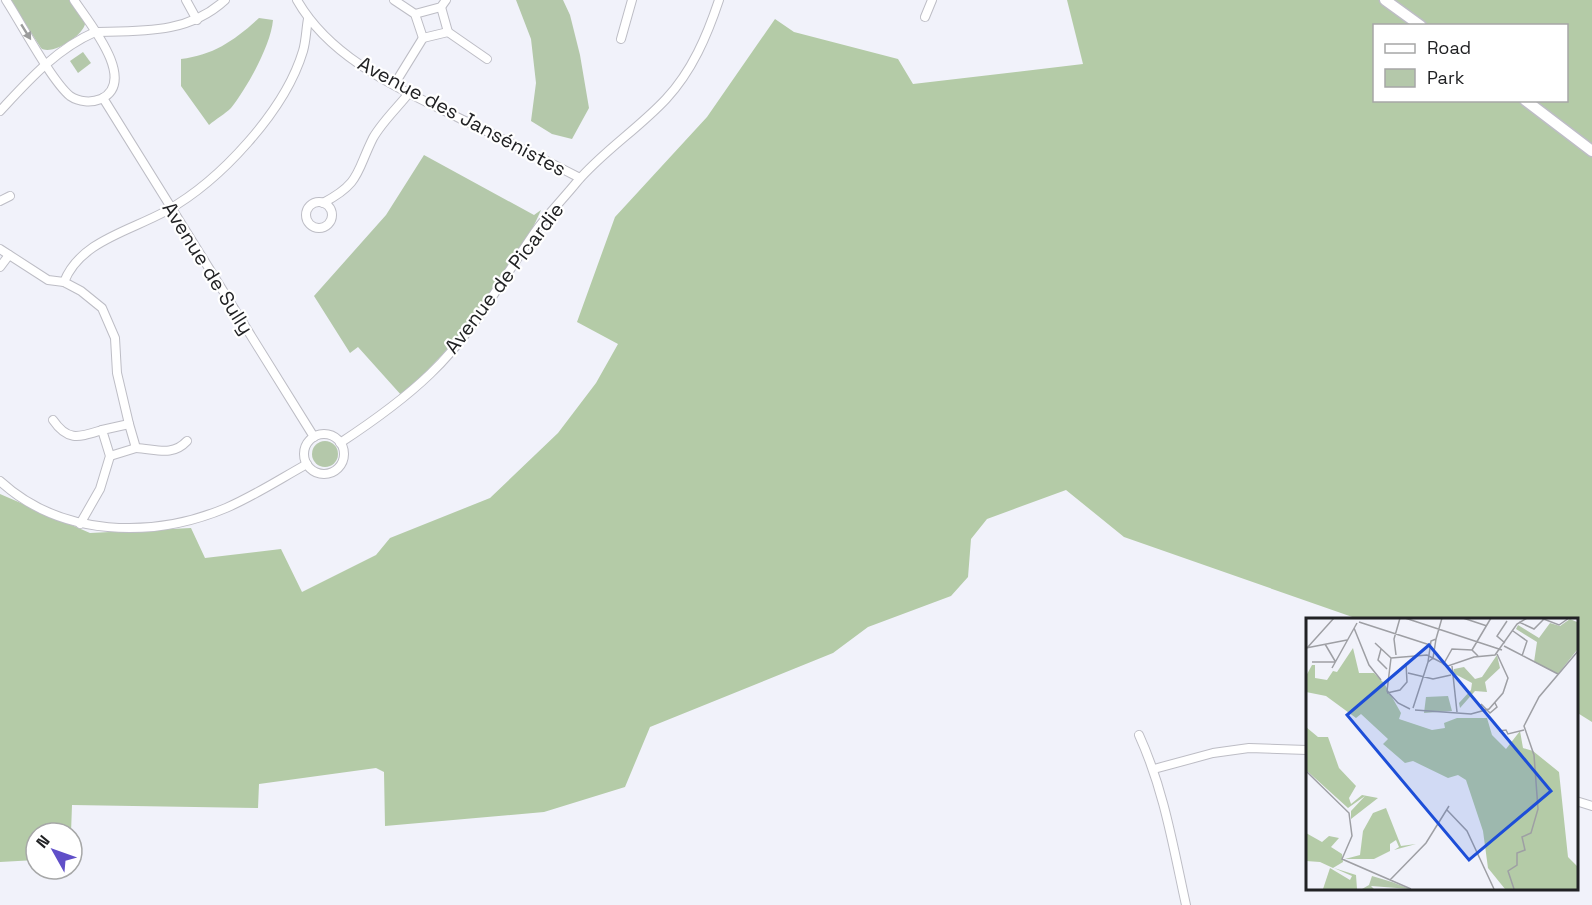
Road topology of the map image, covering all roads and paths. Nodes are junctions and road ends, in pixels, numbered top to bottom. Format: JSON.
{"nodes":[{"id":1,"x":6,"y":0,"type":"edge"},
{"id":2,"x":75,"y":0,"type":"edge"},
{"id":3,"x":186,"y":0,"type":"edge"},
{"id":4,"x":225,"y":0,"type":"edge"},
{"id":5,"x":297,"y":0,"type":"edge"},
{"id":6,"x":394,"y":0,"type":"edge"},
{"id":7,"x":632,"y":0,"type":"edge"},
{"id":8,"x":719,"y":0,"type":"edge"},
{"id":9,"x":932,"y":0,"type":"edge"},
{"id":10,"x":1385,"y":0,"type":"edge"},
{"id":11,"x":443,"y":3,"type":"edge"},
{"id":12,"x":416,"y":14,"type":"junction"},
{"id":13,"x":925,"y":17,"type":"dead end"},
{"id":14,"x":308,"y":19,"type":"junction"},
{"id":15,"x":197,"y":20,"type":"junction"},
{"id":16,"x":1418,"y":24,"type":"edge"},
{"id":17,"x":95,"y":32,"type":"junction"},
{"id":18,"x":448,"y":32,"type":"junction"},
{"id":19,"x":423,"y":39,"type":"junction"},
{"id":20,"x":621,"y":39,"type":"dead end"},
{"id":21,"x":487,"y":59,"type":"dead end"},
{"id":22,"x":46,"y":64,"type":"junction"},
{"id":23,"x":394,"y":85,"type":"junction"},
{"id":24,"x":410,"y":93,"type":"junction"},
{"id":25,"x":103,"y":98,"type":"junction"},
{"id":26,"x":1528,"y":102,"type":"edge"},
{"id":27,"x":0,"y":111,"type":"edge"},
{"id":28,"x":1592,"y":152,"type":"edge"},
{"id":29,"x":580,"y":178,"type":"junction"},
{"id":30,"x":10,"y":195,"type":"dead end"},
{"id":31,"x":0,"y":201,"type":"edge"},
{"id":32,"x":323,"y":203,"type":"dead end"},
{"id":33,"x":171,"y":208,"type":"junction"},
{"id":34,"x":0,"y":249,"type":"edge"},
{"id":35,"x":9,"y":255,"type":"junction"},
{"id":36,"x":0,"y":267,"type":"edge"},
{"id":37,"x":64,"y":282,"type":"junction"},
{"id":38,"x":53,"y":420,"type":"dead end"},
{"id":39,"x":129,"y":424,"type":"junction"},
{"id":40,"x":102,"y":430,"type":"junction"},
{"id":41,"x":314,"y":437,"type":"junction"},
{"id":42,"x":187,"y":441,"type":"dead end"},
{"id":43,"x":340,"y":443,"type":"junction"},
{"id":44,"x":136,"y":448,"type":"junction"},
{"id":45,"x":111,"y":456,"type":"junction"},
{"id":46,"x":307,"y":464,"type":"junction"},
{"id":47,"x":0,"y":481,"type":"edge"},
{"id":48,"x":80,"y":524,"type":"junction"},
{"id":49,"x":1138,"y":735,"type":"dead end"},
{"id":50,"x":1306,"y":750,"type":"edge"},
{"id":51,"x":1154,"y":769,"type":"junction"},
{"id":52,"x":1577,"y":802,"type":"edge"},
{"id":53,"x":1592,"y":806,"type":"edge"},
{"id":54,"x":1186,"y":905,"type":"edge"}],
"edges":[{"from":1,"to":22,"type":"street","one_way":true},
{"from":2,"to":17,"type":"street"},
{"from":3,"to":15,"type":"street"},
{"from":4,"to":15,"type":"street"},
{"from":5,"to":14,"type":"street","name":"Avenue des Jansénistes"},
{"from":6,"to":12,"type":"street"},
{"from":7,"to":20,"type":"street"},
{"from":8,"to":29,"type":"street","name":"Avenue de Picardie"},
{"from":9,"to":13,"type":"street"},
{"from":10,"to":16,"type":"street"},
{"from":11,"to":12,"type":"street"},
{"from":11,"to":18,"type":"street"},
{"from":12,"to":19,"type":"street"},
{"from":14,"to":23,"type":"street","name":"Avenue des Jansénistes"},
{"from":14,"to":33,"type":"street"},
{"from":15,"to":17,"type":"street"},
{"from":17,"to":22,"type":"street"},
{"from":17,"to":25,"type":"street"},
{"from":18,"to":19,"type":"street"},
{"from":18,"to":21,"type":"street"},
{"from":19,"to":23,"type":"street"},
{"from":22,"to":25,"type":"street"},
{"from":22,"to":27,"type":"street"},
{"from":23,"to":24,"type":"street","name":"Avenue des Jansénistes"},
{"from":24,"to":29,"type":"street","name":"Avenue des Jansénistes"},
{"from":24,"to":32,"type":"street"},
{"from":25,"to":33,"type":"street","name":"Avenue de Sully"},
{"from":26,"to":28,"type":"street"},
{"from":29,"to":43,"type":"street","name":"Avenue de Picardie"},
{"from":30,"to":31,"type":"street"},
{"from":33,"to":37,"type":"street"},
{"from":33,"to":41,"type":"street","name":"Avenue de Sully"},
{"from":34,"to":35,"type":"street"},
{"from":35,"to":36,"type":"street"},
{"from":35,"to":37,"type":"street"},
{"from":37,"to":39,"type":"street"},
{"from":38,"to":40,"type":"street"},
{"from":39,"to":40,"type":"street"},
{"from":39,"to":44,"type":"street"},
{"from":40,"to":45,"type":"street"},
{"from":41,"to":43,"type":"street"},
{"from":41,"to":46,"type":"street"},
{"from":42,"to":44,"type":"street"},
{"from":43,"to":46,"type":"street"},
{"from":44,"to":45,"type":"street"},
{"from":45,"to":48,"type":"street"},
{"from":46,"to":48,"type":"street"},
{"from":47,"to":48,"type":"street"},
{"from":49,"to":51,"type":"street"},
{"from":50,"to":51,"type":"street"},
{"from":51,"to":54,"type":"street"},
{"from":52,"to":53,"type":"street"}]}
